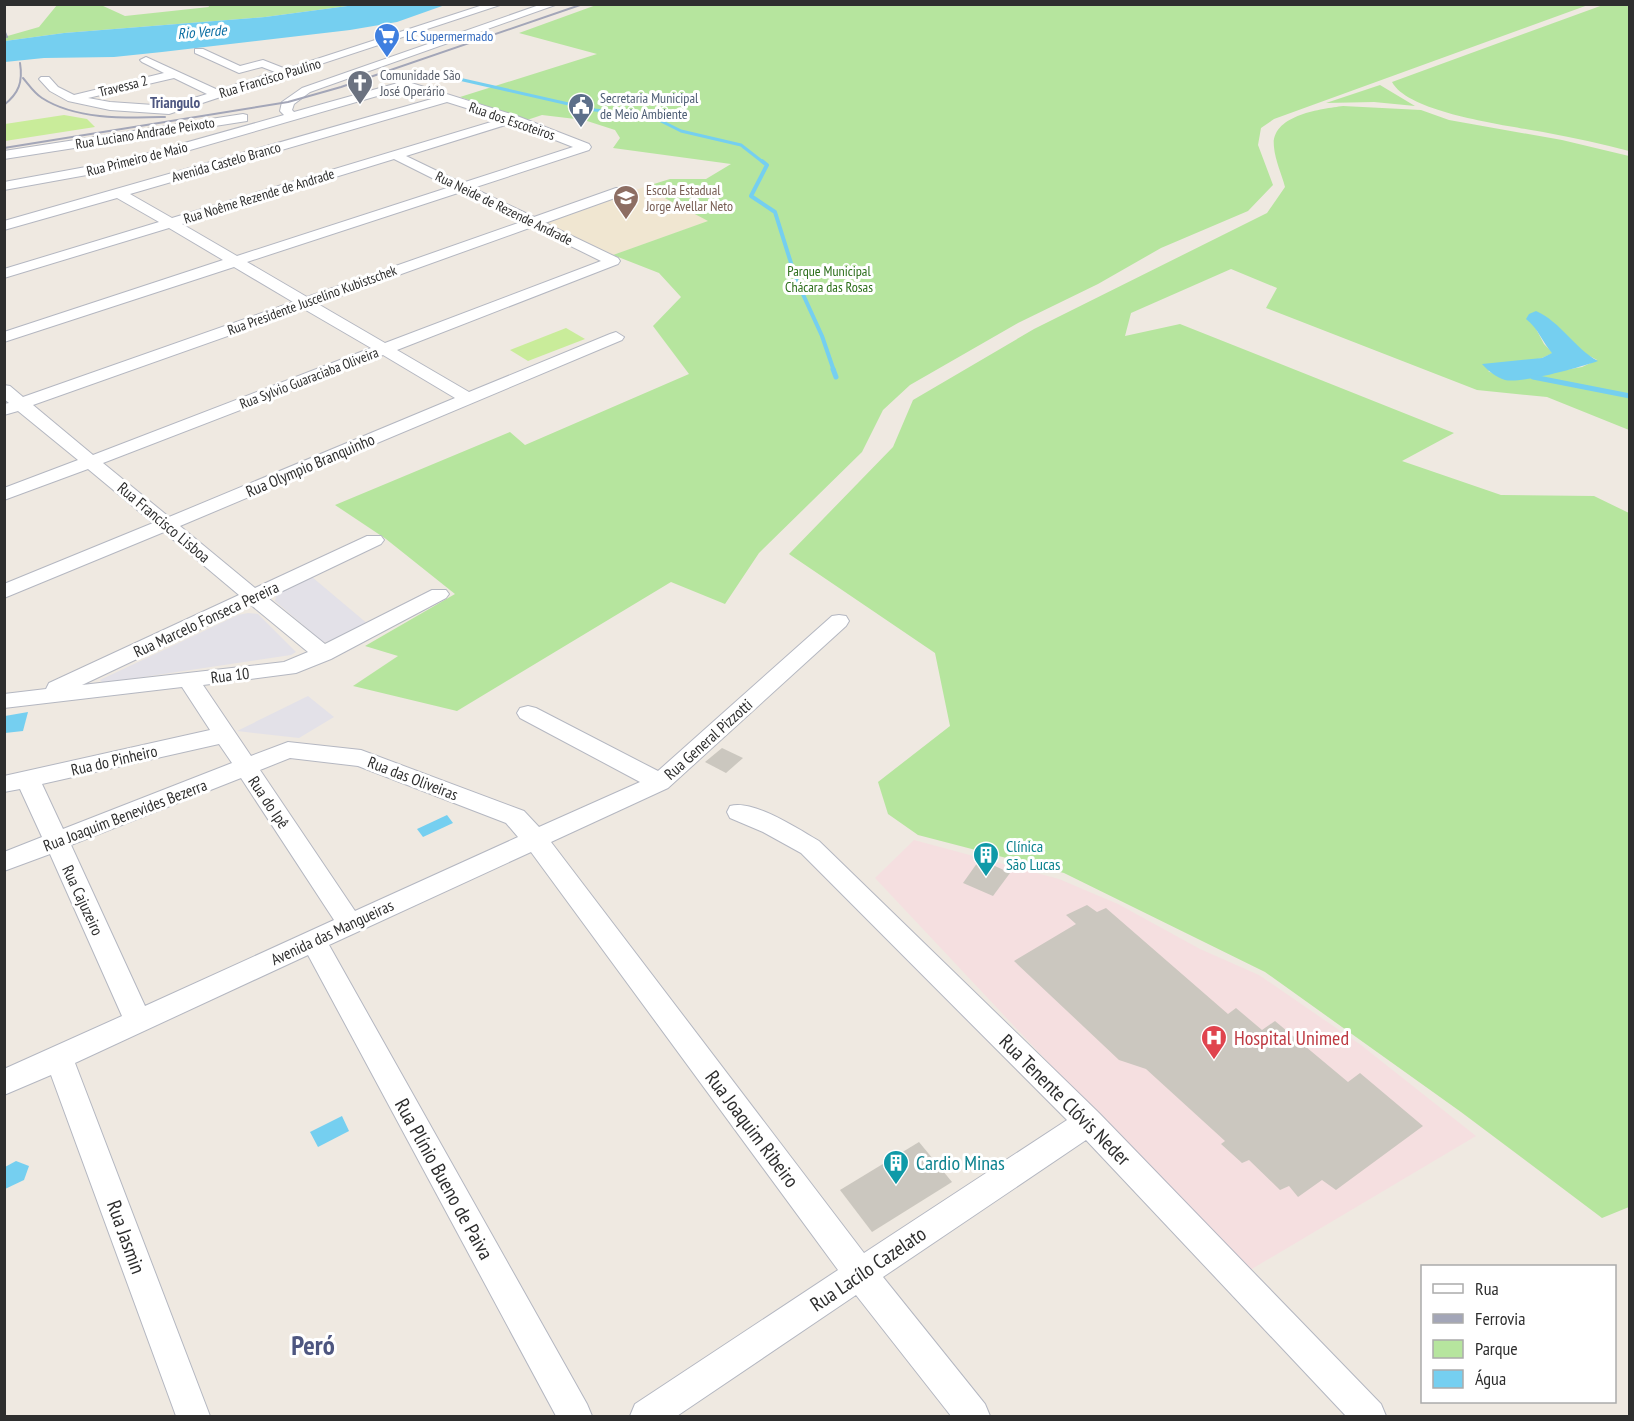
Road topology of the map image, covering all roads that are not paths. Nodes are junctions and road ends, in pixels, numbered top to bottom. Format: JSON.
{"nodes":[{"id":1,"x":498,"y":4,"type":"edge"},
{"id":2,"x":548,"y":5,"type":"edge"},
{"id":3,"x":199,"y":51,"type":"dead end"},
{"id":4,"x":288,"y":57,"type":"dead end"},
{"id":5,"x":147,"y":60,"type":"dead end"},
{"id":6,"x":310,"y":66,"type":"junction"},
{"id":7,"x":287,"y":73,"type":"junction"},
{"id":8,"x":175,"y":74,"type":"junction"},
{"id":9,"x":45,"y":79,"type":"dead end"},
{"id":10,"x":261,"y":80,"type":"junction"},
{"id":11,"x":405,"y":84,"type":"joint"},
{"id":12,"x":289,"y":90,"type":"junction"},
{"id":13,"x":216,"y":94,"type":"junction"},
{"id":14,"x":447,"y":98,"type":"junction"},
{"id":15,"x":72,"y":99,"type":"junction"},
{"id":16,"x":289,"y":114,"type":"junction"},
{"id":17,"x":513,"y":119,"type":"junction"},
{"id":18,"x":4,"y":155,"type":"edge"},
{"id":19,"x":395,"y":155,"type":"junction"},
{"id":20,"x":4,"y":186,"type":"edge"},
{"id":21,"x":462,"y":187,"type":"junction"},
{"id":22,"x":621,"y":191,"type":"dead end"},
{"id":23,"x":119,"y":193,"type":"junction"},
{"id":24,"x":533,"y":222,"type":"junction"},
{"id":25,"x":170,"y":224,"type":"junction"},
{"id":26,"x":4,"y":226,"type":"edge"},
{"id":27,"x":613,"y":261,"type":"joint"},
{"id":28,"x":235,"y":262,"type":"junction"},
{"id":29,"x":4,"y":274,"type":"edge"},
{"id":30,"x":305,"y":303,"type":"junction"},
{"id":31,"x":4,"y":337,"type":"edge"},
{"id":32,"x":616,"y":337,"type":"dead end"},
{"id":33,"x":383,"y":349,"type":"junction"},
{"id":34,"x":4,"y":390,"type":"edge"},
{"id":35,"x":469,"y":399,"type":"junction"},
{"id":36,"x":13,"y":407,"type":"edge"},
{"id":37,"x":91,"y":461,"type":"junction"},
{"id":38,"x":4,"y":495,"type":"edge"},
{"id":39,"x":167,"y":525,"type":"junction"},
{"id":40,"x":374,"y":540,"type":"dead end"},
{"id":41,"x":4,"y":592,"type":"edge"},
{"id":42,"x":439,"y":594,"type":"dead end"},
{"id":43,"x":254,"y":597,"type":"junction"},
{"id":44,"x":839,"y":621,"type":"dead end"},
{"id":45,"x":323,"y":654,"type":"junction"},
{"id":46,"x":188,"y":679,"type":"junction"},
{"id":47,"x":38,"y":697,"type":"junction"},
{"id":48,"x":4,"y":701,"type":"edge"},
{"id":49,"x":528,"y":713,"type":"dead end"},
{"id":50,"x":224,"y":735,"type":"junction"},
{"id":51,"x":245,"y":767,"type":"junction"},
{"id":52,"x":16,"y":782,"type":"edge"},
{"id":53,"x":660,"y":782,"type":"junction"},
{"id":54,"x":739,"y":812,"type":"dead end"},
{"id":55,"x":535,"y":839,"type":"junction"},
{"id":56,"x":56,"y":842,"type":"junction"},
{"id":57,"x":4,"y":862,"type":"edge"},
{"id":58,"x":350,"y":924,"type":"junction"},
{"id":59,"x":313,"y":941,"type":"junction"},
{"id":60,"x":138,"y":1021,"type":"junction"},
{"id":61,"x":59,"y":1058,"type":"junction"},
{"id":62,"x":4,"y":1083,"type":"edge"},
{"id":63,"x":1088,"y":1122,"type":"junction"},
{"id":64,"x":860,"y":1274,"type":"junction"},
{"id":65,"x":193,"y":1416,"type":"edge"},
{"id":66,"x":575,"y":1416,"type":"edge"},
{"id":67,"x":647,"y":1416,"type":"edge"},
{"id":68,"x":973,"y":1416,"type":"edge"},
{"id":69,"x":1368,"y":1416,"type":"edge"}],
"edges":[{"from":1,"to":6,"type":"street","name":"Rua Francisco Paulino"},
{"from":2,"to":12,"type":"street"},
{"from":3,"to":7,"type":"street"},
{"from":4,"to":6,"type":"street"},
{"from":5,"to":8,"type":"street"},
{"from":6,"to":7,"type":"street","name":"Rua Francisco Paulino"},
{"from":7,"to":10,"type":"street","name":"Rua Francisco Paulino"},
{"from":8,"to":13,"type":"street"},
{"from":8,"to":15,"type":"street","name":"Travessa 2"},
{"from":9,"to":15,"type":"street","name":"Rua Francisco Paulino"},
{"from":10,"to":12,"type":"street"},
{"from":10,"to":13,"type":"street","name":"Rua Francisco Paulino"},
{"from":11,"to":14,"type":"street","name":"Rua dos Escoteiros"},
{"from":11,"to":16,"type":"street","name":"Rua Primeiro de Maio"},
{"from":12,"to":16,"type":"street"},
{"from":13,"to":15,"type":"street","name":"Rua Francisco Paulino"},
{"from":14,"to":17,"type":"street","name":"Rua dos Escoteiros"},
{"from":14,"to":23,"type":"street","name":"Avenida Castelo Branco"},
{"from":16,"to":18,"type":"street","name":"Rua Luciano Andrade Peixoto"},
{"from":16,"to":20,"type":"street","name":"Rua Primeiro de Maio"},
{"from":17,"to":19,"type":"street","name":"Rua Noême Rezende de Andrade"},
{"from":17,"to":21,"type":"street","name":"Rua dos Escoteiros"},
{"from":19,"to":21,"type":"street","name":"Rua Neide de Rezende Andrade"},
{"from":19,"to":25,"type":"street","name":"Rua Noême Rezende de Andrade"},
{"from":21,"to":24,"type":"street","name":"Rua Neide de Rezende Andrade"},
{"from":21,"to":28,"type":"street"},
{"from":22,"to":24,"type":"street","name":"Rua Presidente Juscelino Kubistschek"},
{"from":23,"to":25,"type":"street"},
{"from":23,"to":26,"type":"street","name":"Avenida Castelo Branco"},
{"from":24,"to":27,"type":"street","name":"Rua Neide de Rezende Andrade"},
{"from":24,"to":30,"type":"street","name":"Rua Presidente Juscelino Kubistschek"},
{"from":25,"to":28,"type":"street"},
{"from":25,"to":29,"type":"street","name":"Rua Noême Rezende de Andrade"},
{"from":27,"to":33,"type":"street","name":"Rua Sylvio Guaraciaba Oliveira"},
{"from":28,"to":30,"type":"street"},
{"from":28,"to":31,"type":"street"},
{"from":30,"to":33,"type":"street"},
{"from":30,"to":36,"type":"street","name":"Rua Presidente Juscelino Kubistschek"},
{"from":32,"to":35,"type":"street","name":"Rua Olympio Branquinho"},
{"from":33,"to":35,"type":"street"},
{"from":33,"to":37,"type":"street","name":"Rua Sylvio Guaraciaba Oliveira"},
{"from":34,"to":36,"type":"street","name":"Rua Francisco Lisboa"},
{"from":35,"to":39,"type":"street","name":"Rua Olympio Branquinho"},
{"from":36,"to":37,"type":"street","name":"Rua Francisco Lisboa"},
{"from":37,"to":38,"type":"street","name":"Rua Sylvio Guaraciaba Oliveira"},
{"from":37,"to":39,"type":"street","name":"Rua Francisco Lisboa"},
{"from":39,"to":41,"type":"street","name":"Rua Olympio Branquinho"},
{"from":39,"to":43,"type":"street","name":"Rua Francisco Lisboa"},
{"from":40,"to":43,"type":"street","name":"Rua Marcelo Fonseca Pereira"},
{"from":42,"to":45,"type":"street","name":"Rua 10"},
{"from":43,"to":45,"type":"street","name":"Rua Francisco Lisboa"},
{"from":43,"to":47,"type":"street","name":"Rua Marcelo Fonseca Pereira"},
{"from":44,"to":53,"type":"street","name":"Rua General Pizzotti"},
{"from":45,"to":46,"type":"street","name":"Rua 10"},
{"from":46,"to":47,"type":"street","name":"Rua 10"},
{"from":46,"to":50,"type":"street","name":"Rua do Ipê"},
{"from":47,"to":48,"type":"street","name":"Rua 10"},
{"from":49,"to":53,"type":"street","name":"Rua General Pizzotti"},
{"from":50,"to":51,"type":"street","name":"Rua do Ipê"},
{"from":50,"to":52,"type":"street","name":"Rua do Pinheiro"},
{"from":51,"to":55,"type":"street","name":"Rua das Oliveiras"},
{"from":51,"to":56,"type":"street","name":"Rua Joaquim Benevides Bezerra"},
{"from":51,"to":58,"type":"street","name":"Rua do Ipê"},
{"from":52,"to":56,"type":"street","name":"Rua Cajuzeiro"},
{"from":53,"to":55,"type":"street","name":"Avenida das Mangueiras"},
{"from":54,"to":63,"type":"street","name":"Rua Tenente Clóvis Neder"},
{"from":55,"to":58,"type":"street","name":"Avenida das Mangueiras"},
{"from":55,"to":64,"type":"street","name":"Rua Joaquim Ribeiro"},
{"from":56,"to":57,"type":"street","name":"Rua Joaquim Benevides Bezerra"},
{"from":56,"to":60,"type":"street","name":"Rua Cajuzeiro"},
{"from":58,"to":59,"type":"street","name":"Avenida das Mangueiras"},
{"from":59,"to":60,"type":"street","name":"Avenida das Mangueiras"},
{"from":59,"to":66,"type":"street","name":"Rua Plínio Bueno de Paiva"},
{"from":60,"to":61,"type":"street","name":"Avenida das Mangueiras"},
{"from":61,"to":62,"type":"street","name":"Avenida das Mangueiras"},
{"from":61,"to":65,"type":"street","name":"Rua Jasmin"},
{"from":63,"to":64,"type":"street","name":"Rua Lacílo Cazelato"},
{"from":63,"to":69,"type":"street","name":"Rua Tenente Clóvis Neder"},
{"from":64,"to":67,"type":"street","name":"Rua Lacílo Cazelato"},
{"from":64,"to":68,"type":"street","name":"Rua Joaquim Ribeiro"}]}
